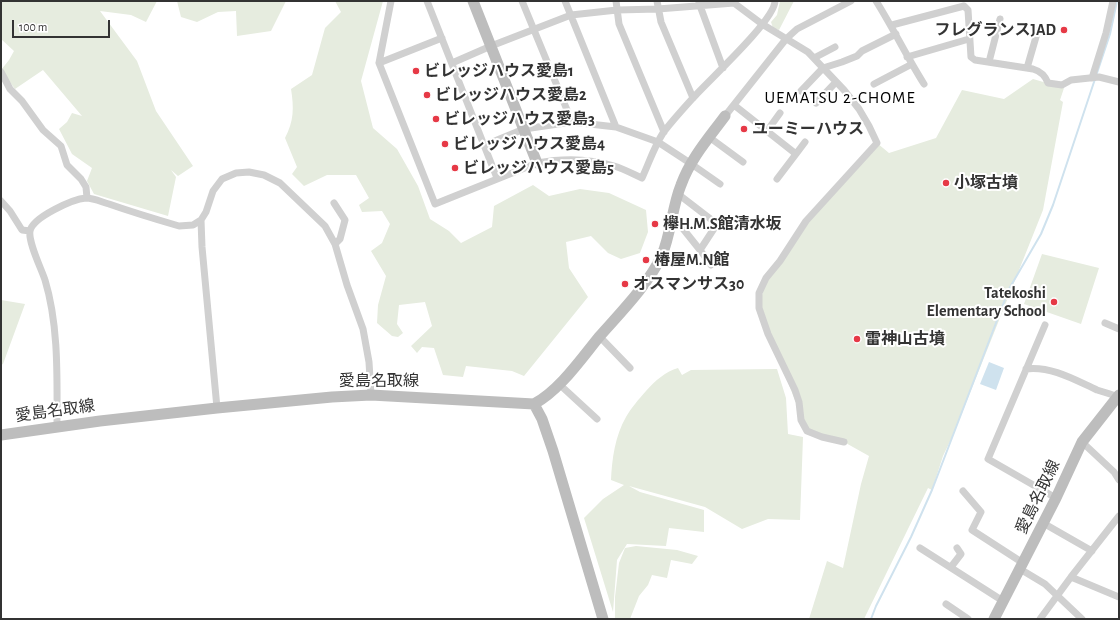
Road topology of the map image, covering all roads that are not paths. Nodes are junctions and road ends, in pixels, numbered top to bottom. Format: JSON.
{"nodes":[{"id":1,"x":391,"y":1,"type":"edge"},
{"id":2,"x":427,"y":1,"type":"edge"},
{"id":3,"x":473,"y":1,"type":"edge"},
{"id":4,"x":522,"y":1,"type":"edge"},
{"id":5,"x":565,"y":1,"type":"edge"},
{"id":6,"x":616,"y":1,"type":"edge"},
{"id":7,"x":657,"y":1,"type":"edge"},
{"id":8,"x":775,"y":1,"type":"edge"},
{"id":9,"x":851,"y":1,"type":"edge"},
{"id":10,"x":876,"y":1,"type":"edge"},
{"id":11,"x":1113,"y":1,"type":"edge"},
{"id":12,"x":734,"y":2,"type":"edge"},
{"id":13,"x":699,"y":3,"type":"edge"},
{"id":14,"x":658,"y":9,"type":"junction"},
{"id":15,"x":617,"y":10,"type":"junction"},
{"id":16,"x":571,"y":15,"type":"junction"},
{"id":17,"x":1000,"y":19,"type":"dead end"},
{"id":18,"x":762,"y":24,"type":"junction"},
{"id":19,"x":892,"y":25,"type":"junction"},
{"id":20,"x":534,"y":30,"type":"junction"},
{"id":21,"x":1038,"y":30,"type":"dead end"},
{"id":22,"x":896,"y":34,"type":"junction"},
{"id":23,"x":442,"y":38,"type":"junction"},
{"id":24,"x":786,"y":39,"type":"junction"},
{"id":25,"x":969,"y":39,"type":"junction"},
{"id":26,"x":491,"y":46,"type":"junction"},
{"id":27,"x":835,"y":47,"type":"dead end"},
{"id":28,"x":907,"y":57,"type":"junction"},
{"id":29,"x":814,"y":58,"type":"junction"},
{"id":30,"x":989,"y":62,"type":"junction"},
{"id":31,"x":379,"y":63,"type":"junction"},
{"id":32,"x":452,"y":63,"type":"junction"},
{"id":33,"x":912,"y":64,"type":"junction"},
{"id":34,"x":723,"y":68,"type":"junction"},
{"id":35,"x":823,"y":68,"type":"junction"},
{"id":36,"x":1027,"y":68,"type":"junction"},
{"id":37,"x":1,"y":72,"type":"edge"},
{"id":38,"x":1095,"y":78,"type":"junction"},
{"id":39,"x":836,"y":82,"type":"junction"},
{"id":40,"x":1119,"y":82,"type":"edge"},
{"id":41,"x":874,"y":84,"type":"dead end"},
{"id":42,"x":924,"y":84,"type":"dead end"},
{"id":43,"x":801,"y":91,"type":"dead end"},
{"id":44,"x":693,"y":98,"type":"junction"},
{"id":45,"x":816,"y":103,"type":"dead end"},
{"id":46,"x":734,"y":105,"type":"junction"},
{"id":47,"x":780,"y":113,"type":"dead end"},
{"id":48,"x":725,"y":116,"type":"joint"},
{"id":49,"x":572,"y":122,"type":"junction"},
{"id":50,"x":616,"y":127,"type":"junction"},
{"id":51,"x":524,"y":129,"type":"junction"},
{"id":52,"x":767,"y":131,"type":"junction"},
{"id":53,"x":664,"y":132,"type":"junction"},
{"id":54,"x":710,"y":137,"type":"junction"},
{"id":55,"x":658,"y":142,"type":"junction"},
{"id":56,"x":805,"y":142,"type":"dead end"},
{"id":57,"x":484,"y":145,"type":"junction"},
{"id":58,"x":796,"y":154,"type":"junction"},
{"id":59,"x":744,"y":162,"type":"dead end"},
{"id":60,"x":537,"y":163,"type":"junction"},
{"id":61,"x":690,"y":163,"type":"junction"},
{"id":62,"x":497,"y":178,"type":"junction"},
{"id":63,"x":777,"y":179,"type":"dead end"},
{"id":64,"x":720,"y":184,"type":"dead end"},
{"id":65,"x":678,"y":194,"type":"junction"},
{"id":66,"x":87,"y":198,"type":"junction"},
{"id":67,"x":1,"y":201,"type":"edge"},
{"id":68,"x":334,"y":203,"type":"dead end"},
{"id":69,"x":672,"y":214,"type":"junction"},
{"id":70,"x":201,"y":220,"type":"junction"},
{"id":71,"x":30,"y":231,"type":"junction"},
{"id":72,"x":335,"y":244,"type":"junction"},
{"id":73,"x":700,"y":250,"type":"junction"},
{"id":74,"x":711,"y":266,"type":"dead end"},
{"id":75,"x":1105,"y":323,"type":"dead end"},
{"id":76,"x":1045,"y":325,"type":"dead end"},
{"id":77,"x":1119,"y":329,"type":"edge"},
{"id":78,"x":600,"y":337,"type":"junction"},
{"id":79,"x":630,"y":368,"type":"dead end"},
{"id":80,"x":1026,"y":369,"type":"junction"},
{"id":81,"x":559,"y":384,"type":"junction"},
{"id":82,"x":371,"y":395,"type":"junction"},
{"id":83,"x":1119,"y":396,"type":"edge"},
{"id":84,"x":534,"y":404,"type":"junction"},
{"id":85,"x":217,"y":408,"type":"junction"},
{"id":86,"x":597,"y":419,"type":"dead end"},
{"id":87,"x":57,"y":427,"type":"junction"},
{"id":88,"x":1,"y":435,"type":"edge"},
{"id":89,"x":844,"y":442,"type":"dead end"},
{"id":90,"x":1082,"y":442,"type":"junction"},
{"id":91,"x":1119,"y":480,"type":"edge"},
{"id":92,"x":963,"y":491,"type":"dead end"},
{"id":93,"x":1056,"y":498,"type":"junction"},
{"id":94,"x":1119,"y":516,"type":"edge"},
{"id":95,"x":1043,"y":523,"type":"junction"},
{"id":96,"x":920,"y":548,"type":"dead end"},
{"id":97,"x":957,"y":548,"type":"dead end"},
{"id":98,"x":1092,"y":551,"type":"junction"},
{"id":99,"x":1021,"y":566,"type":"junction"},
{"id":100,"x":951,"y":567,"type":"junction"},
{"id":101,"x":1071,"y":577,"type":"junction"},
{"id":102,"x":1058,"y":595,"type":"junction"},
{"id":103,"x":1119,"y":597,"type":"edge"},
{"id":104,"x":1003,"y":601,"type":"junction"},
{"id":105,"x":946,"y":604,"type":"dead end"},
{"id":106,"x":602,"y":619,"type":"edge"},
{"id":107,"x":968,"y":619,"type":"edge"},
{"id":108,"x":994,"y":619,"type":"edge"},
{"id":109,"x":1040,"y":619,"type":"edge"},
{"id":110,"x":1082,"y":619,"type":"edge"}],
"edges":[{"from":1,"to":31,"type":"street"},
{"from":2,"to":23,"type":"street"},
{"from":3,"to":26,"type":"main road"},
{"from":4,"to":20,"type":"street"},
{"from":5,"to":16,"type":"street"},
{"from":6,"to":15,"type":"street"},
{"from":7,"to":14,"type":"street"},
{"from":8,"to":18,"type":"street"},
{"from":9,"to":24,"type":"street"},
{"from":10,"to":19,"type":"street"},
{"from":11,"to":38,"type":"street"},
{"from":12,"to":13,"type":"street"},
{"from":12,"to":18,"type":"street"},
{"from":13,"to":14,"type":"street"},
{"from":13,"to":34,"type":"street"},
{"from":14,"to":15,"type":"street"},
{"from":14,"to":44,"type":"street"},
{"from":15,"to":16,"type":"street"},
{"from":15,"to":53,"type":"street"},
{"from":16,"to":20,"type":"street"},
{"from":16,"to":50,"type":"street"},
{"from":17,"to":30,"type":"street"},
{"from":18,"to":24,"type":"street"},
{"from":18,"to":34,"type":"street"},
{"from":19,"to":22,"type":"street"},
{"from":19,"to":25,"type":"street"},
{"from":20,"to":26,"type":"street"},
{"from":20,"to":49,"type":"street"},
{"from":21,"to":36,"type":"street"},
{"from":22,"to":28,"type":"street"},
{"from":22,"to":35,"type":"street"},
{"from":23,"to":31,"type":"street"},
{"from":23,"to":32,"type":"street"},
{"from":24,"to":29,"type":"street"},
{"from":24,"to":46,"type":"street"},
{"from":25,"to":28,"type":"street"},
{"from":25,"to":30,"type":"street"},
{"from":26,"to":32,"type":"street"},
{"from":26,"to":51,"type":"main road"},
{"from":27,"to":29,"type":"street"},
{"from":28,"to":33,"type":"street"},
{"from":29,"to":35,"type":"street"},
{"from":30,"to":36,"type":"street"},
{"from":31,"to":62,"type":"street"},
{"from":32,"to":57,"type":"street"},
{"from":33,"to":41,"type":"street"},
{"from":33,"to":42,"type":"street"},
{"from":34,"to":44,"type":"street"},
{"from":35,"to":39,"type":"street"},
{"from":35,"to":43,"type":"street"},
{"from":36,"to":38,"type":"street"},
{"from":37,"to":66,"type":"street"},
{"from":38,"to":40,"type":"street"},
{"from":39,"to":45,"type":"street"},
{"from":39,"to":89,"type":"street"},
{"from":44,"to":53,"type":"street"},
{"from":46,"to":48,"type":"street"},
{"from":46,"to":52,"type":"street"},
{"from":47,"to":52,"type":"street"},
{"from":48,"to":54,"type":"main road"},
{"from":49,"to":50,"type":"street"},
{"from":49,"to":51,"type":"street"},
{"from":50,"to":55,"type":"street"},
{"from":51,"to":57,"type":"street"},
{"from":51,"to":60,"type":"main road"},
{"from":52,"to":58,"type":"street"},
{"from":53,"to":55,"type":"street"},
{"from":54,"to":59,"type":"street"},
{"from":54,"to":61,"type":"main road"},
{"from":55,"to":60,"type":"street"},
{"from":55,"to":61,"type":"street"},
{"from":56,"to":58,"type":"street"},
{"from":57,"to":62,"type":"street"},
{"from":58,"to":63,"type":"street"},
{"from":60,"to":62,"type":"street"},
{"from":61,"to":64,"type":"street"},
{"from":61,"to":65,"type":"main road"},
{"from":65,"to":69,"type":"main road"},
{"from":65,"to":73,"type":"street"},
{"from":66,"to":70,"type":"street"},
{"from":66,"to":71,"type":"street"},
{"from":67,"to":71,"type":"street"},
{"from":68,"to":72,"type":"street"},
{"from":69,"to":73,"type":"street"},
{"from":69,"to":78,"type":"main road"},
{"from":70,"to":72,"type":"street"},
{"from":70,"to":85,"type":"street"},
{"from":71,"to":87,"type":"street"},
{"from":72,"to":82,"type":"street"},
{"from":73,"to":74,"type":"street"},
{"from":75,"to":77,"type":"street"},
{"from":76,"to":80,"type":"street"},
{"from":78,"to":79,"type":"street"},
{"from":78,"to":81,"type":"main road"},
{"from":80,"to":83,"type":"street"},
{"from":80,"to":93,"type":"street"},
{"from":81,"to":84,"type":"main road"},
{"from":81,"to":86,"type":"street"},
{"from":82,"to":84,"type":"main road","name":"愛島名取線"},
{"from":82,"to":85,"type":"main road","name":"愛島名取線"},
{"from":83,"to":90,"type":"main road","name":"愛島名取線"},
{"from":84,"to":106,"type":"main road"},
{"from":85,"to":87,"type":"main road","name":"愛島名取線"},
{"from":87,"to":88,"type":"main road","name":"愛島名取線"},
{"from":90,"to":91,"type":"street"},
{"from":90,"to":93,"type":"main road","name":"愛島名取線"},
{"from":92,"to":99,"type":"street"},
{"from":93,"to":95,"type":"main road","name":"愛島名取線"},
{"from":94,"to":98,"type":"street"},
{"from":95,"to":98,"type":"street"},
{"from":95,"to":99,"type":"main road","name":"愛島名取線"},
{"from":96,"to":100,"type":"street"},
{"from":97,"to":100,"type":"street"},
{"from":98,"to":101,"type":"street"},
{"from":99,"to":102,"type":"street"},
{"from":99,"to":104,"type":"main road","name":"愛島名取線"},
{"from":100,"to":104,"type":"street"},
{"from":101,"to":102,"type":"street"},
{"from":101,"to":103,"type":"street"},
{"from":102,"to":109,"type":"street"},
{"from":102,"to":110,"type":"street"},
{"from":104,"to":108,"type":"main road","name":"愛島名取線"},
{"from":105,"to":107,"type":"street"}]}
